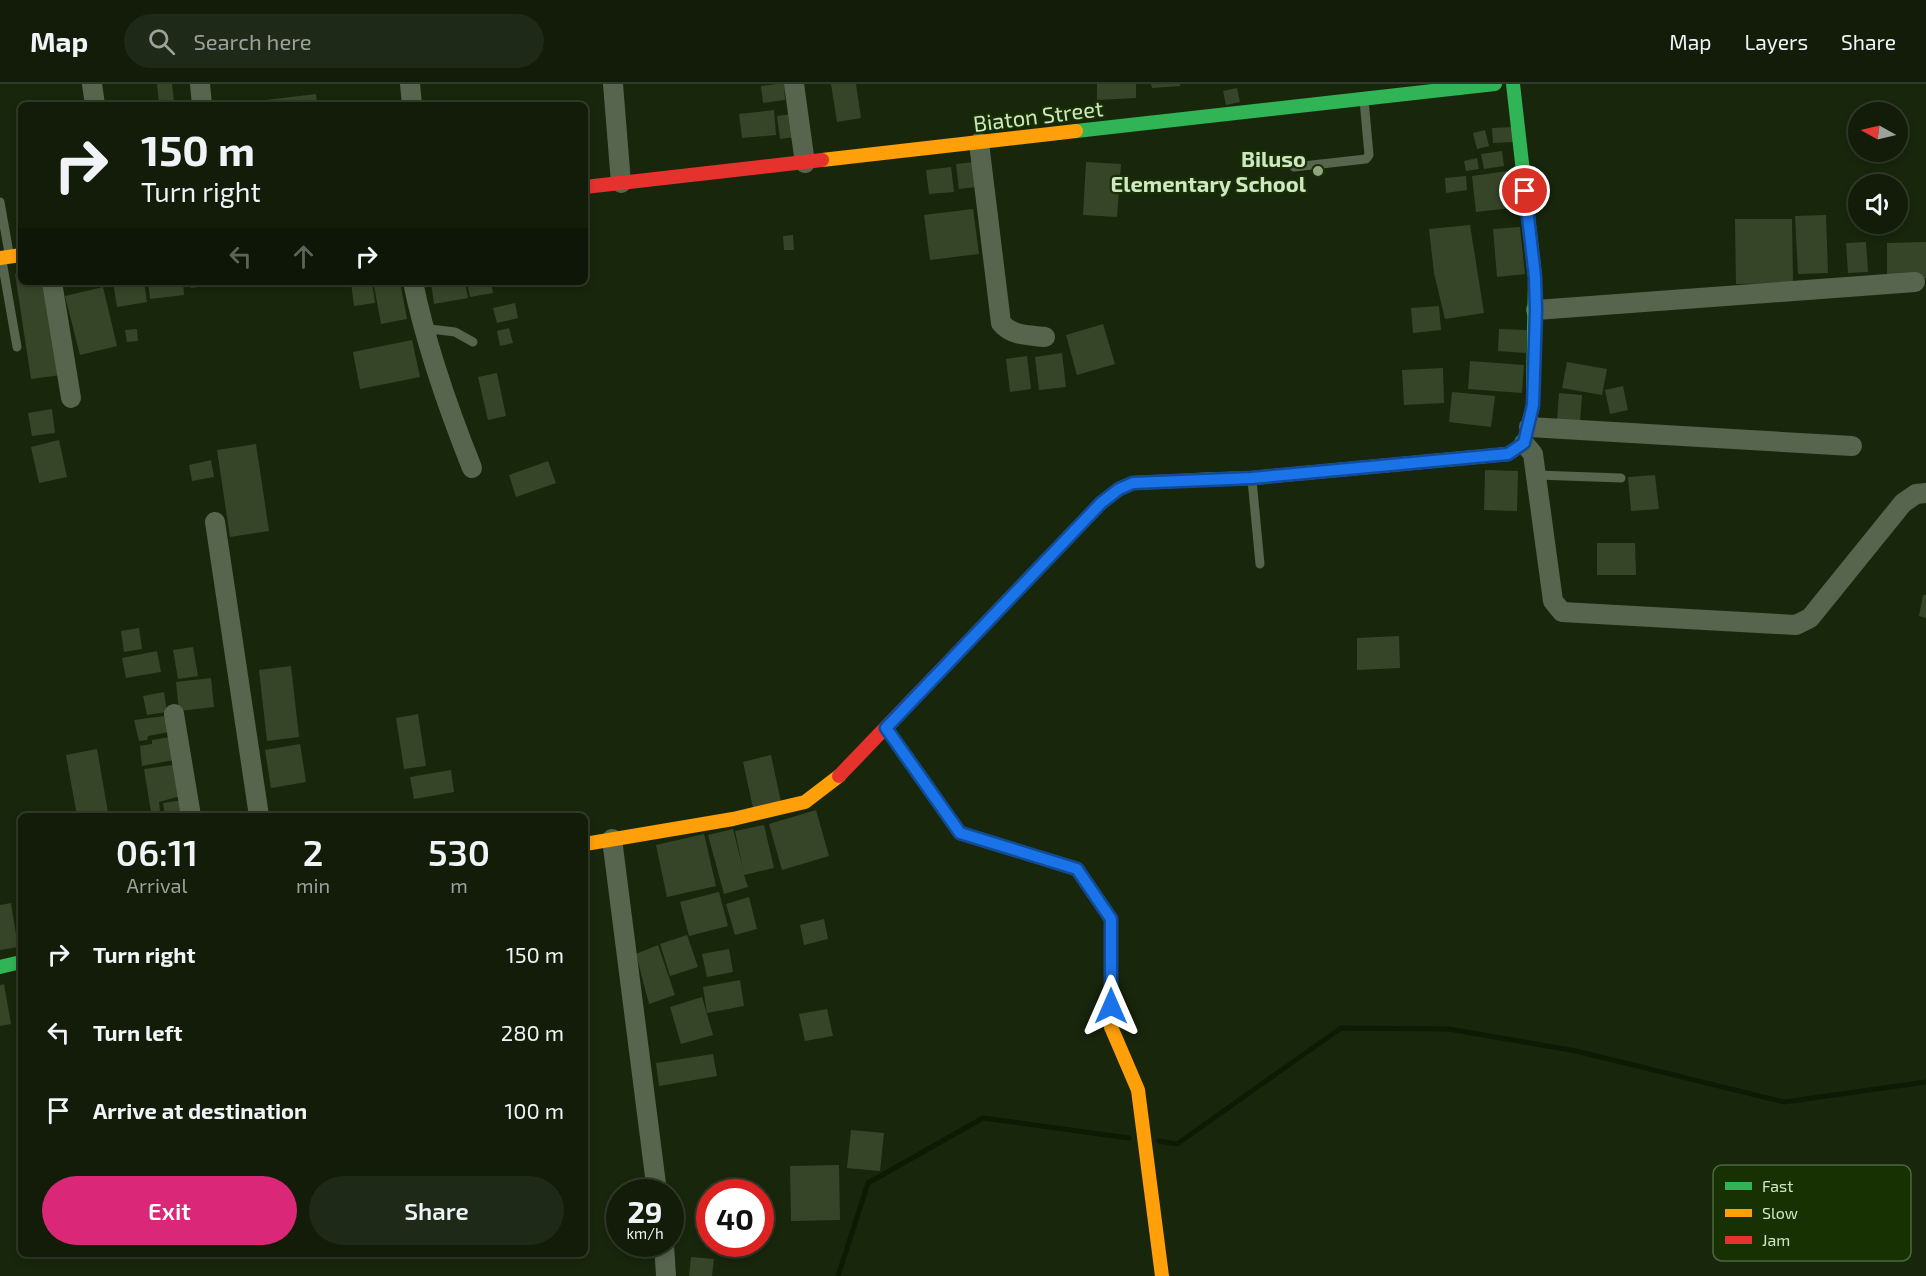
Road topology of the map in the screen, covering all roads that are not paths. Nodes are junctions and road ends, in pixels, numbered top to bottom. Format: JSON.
{"nodes":[{"id":1,"x":92,"y":84,"type":"edge"},
{"id":2,"x":200,"y":84,"type":"edge"},
{"id":3,"x":410,"y":84,"type":"edge"},
{"id":4,"x":613,"y":84,"type":"edge"},
{"id":5,"x":794,"y":84,"type":"edge"},
{"id":6,"x":1495,"y":84,"type":"edge"},
{"id":7,"x":1513,"y":84,"type":"edge"},
{"id":8,"x":1364,"y":98,"type":"junction"},
{"id":9,"x":95,"y":102,"type":"edge"},
{"id":10,"x":202,"y":102,"type":"edge"},
{"id":11,"x":412,"y":102,"type":"edge"},
{"id":12,"x":979,"y":143,"type":"junction"},
{"id":13,"x":805,"y":163,"type":"junction"},
{"id":14,"x":1294,"y":167,"type":"dead end"},
{"id":15,"x":621,"y":183,"type":"junction"},
{"id":16,"x":588,"y":187,"type":"edge"},
{"id":17,"x":0,"y":202,"type":"edge"},
{"id":18,"x":8,"y":257,"type":"edge"},
{"id":19,"x":1915,"y":282,"type":"dead end"},
{"id":20,"x":52,"y":285,"type":"edge"},
{"id":21,"x":414,"y":285,"type":"edge"},
{"id":22,"x":1536,"y":310,"type":"junction"},
{"id":23,"x":422,"y":328,"type":"junction"},
{"id":24,"x":1045,"y":337,"type":"dead end"},
{"id":25,"x":473,"y":342,"type":"dead end"},
{"id":26,"x":17,"y":347,"type":"dead end"},
{"id":27,"x":71,"y":398,"type":"dead end"},
{"id":28,"x":1527,"y":435,"type":"junction"},
{"id":29,"x":1852,"y":446,"type":"dead end"},
{"id":30,"x":472,"y":468,"type":"dead end"},
{"id":31,"x":1537,"y":475,"type":"junction"},
{"id":32,"x":1252,"y":478,"type":"junction"},
{"id":33,"x":1621,"y":478,"type":"dead end"},
{"id":34,"x":1926,"y":493,"type":"edge"},
{"id":35,"x":215,"y":522,"type":"dead end"},
{"id":36,"x":1260,"y":564,"type":"dead end"},
{"id":37,"x":174,"y":714,"type":"dead end"},
{"id":38,"x":886,"y":728,"type":"junction"},
{"id":39,"x":190,"y":813,"type":"edge"},
{"id":40,"x":259,"y":813,"type":"edge"},
{"id":41,"x":612,"y":839,"type":"junction"},
{"id":42,"x":588,"y":843,"type":"edge"},
{"id":43,"x":18,"y":963,"type":"edge"},
{"id":44,"x":0,"y":967,"type":"edge"},
{"id":45,"x":655,"y":1179,"type":"edge"},
{"id":46,"x":665,"y":1257,"type":"edge"},
{"id":47,"x":666,"y":1276,"type":"edge"},
{"id":48,"x":1162,"y":1276,"type":"edge"}],
"edges":[{"from":1,"to":9,"type":"street"},
{"from":2,"to":10,"type":"street"},
{"from":3,"to":11,"type":"street"},
{"from":4,"to":15,"type":"street"},
{"from":5,"to":13,"type":"street"},
{"from":6,"to":8,"type":"street","name":"Biaton Street"},
{"from":7,"to":22,"type":"street"},
{"from":8,"to":12,"type":"street","name":"Biaton Street"},
{"from":8,"to":14,"type":"lane"},
{"from":12,"to":13,"type":"street","name":"Biaton Street"},
{"from":12,"to":24,"type":"street"},
{"from":13,"to":15,"type":"street","name":"Biaton Street"},
{"from":15,"to":16,"type":"street","name":"Biaton Street"},
{"from":17,"to":18,"type":"lane"},
{"from":18,"to":26,"type":"lane"},
{"from":19,"to":22,"type":"street"},
{"from":20,"to":27,"type":"street"},
{"from":21,"to":23,"type":"street"},
{"from":22,"to":28,"type":"street"},
{"from":23,"to":25,"type":"lane"},
{"from":23,"to":30,"type":"street"},
{"from":28,"to":29,"type":"street"},
{"from":28,"to":31,"type":"street"},
{"from":28,"to":32,"type":"street"},
{"from":31,"to":33,"type":"lane"},
{"from":31,"to":34,"type":"street"},
{"from":32,"to":36,"type":"lane"},
{"from":32,"to":38,"type":"street"},
{"from":35,"to":40,"type":"street"},
{"from":37,"to":39,"type":"street"},
{"from":38,"to":41,"type":"street"},
{"from":38,"to":48,"type":"street"},
{"from":41,"to":42,"type":"street"},
{"from":41,"to":45,"type":"street"},
{"from":43,"to":44,"type":"street"},
{"from":46,"to":47,"type":"street"}]}
